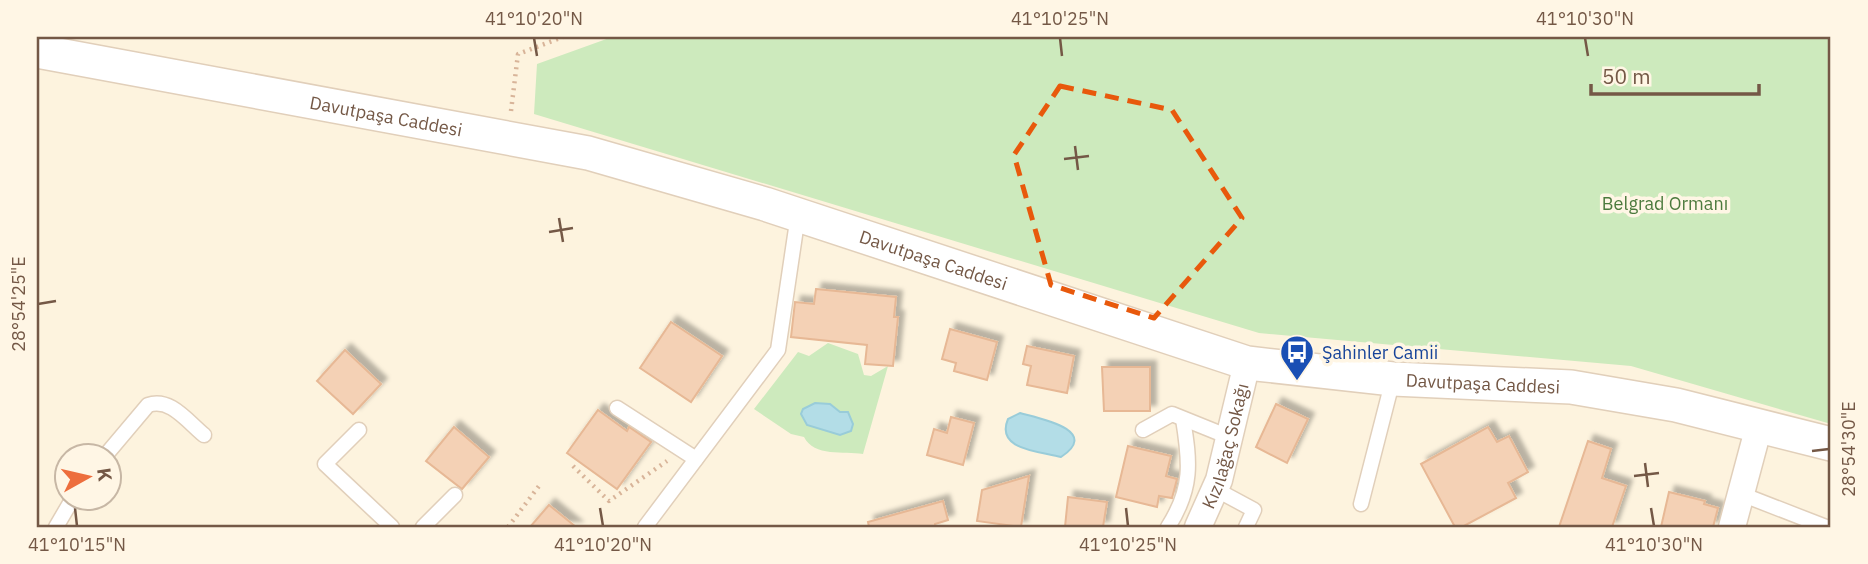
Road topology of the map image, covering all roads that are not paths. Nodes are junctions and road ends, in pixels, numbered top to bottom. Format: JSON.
{"nodes":[{"id":1,"x":37,"y":51,"type":"edge"},
{"id":2,"x":798,"y":215,"type":"junction"},
{"id":3,"x":1247,"y":363,"type":"junction"},
{"id":4,"x":1393,"y":379,"type":"junction"},
{"id":5,"x":617,"y":408,"type":"dead end"},
{"id":6,"x":1183,"y":419,"type":"junction"},
{"id":7,"x":1759,"y":426,"type":"junction"},
{"id":8,"x":359,"y":430,"type":"dead end"},
{"id":9,"x":1143,"y":430,"type":"dead end"},
{"id":10,"x":204,"y":435,"type":"dead end"},
{"id":11,"x":1229,"y":438,"type":"junction"},
{"id":12,"x":117,"y":442,"type":"edge"},
{"id":13,"x":1831,"y":443,"type":"edge"},
{"id":14,"x":696,"y":459,"type":"junction"},
{"id":15,"x":1215,"y":489,"type":"junction"},
{"id":16,"x":455,"y":495,"type":"dead end"},
{"id":17,"x":1741,"y":495,"type":"junction"},
{"id":18,"x":1361,"y":504,"type":"dead end"},
{"id":19,"x":392,"y":527,"type":"edge"},
{"id":20,"x":423,"y":527,"type":"edge"},
{"id":21,"x":645,"y":527,"type":"edge"},
{"id":22,"x":1168,"y":527,"type":"edge"},
{"id":23,"x":1198,"y":527,"type":"edge"},
{"id":24,"x":1246,"y":527,"type":"edge"},
{"id":25,"x":1732,"y":527,"type":"edge"},
{"id":26,"x":1826,"y":527,"type":"edge"}],
"edges":[{"from":1,"to":2,"type":"street","name":"Davutpaşa Caddesi"},
{"from":2,"to":3,"type":"street","name":"Davutpaşa Caddesi"},
{"from":2,"to":14,"type":"lane"},
{"from":3,"to":4,"type":"street","name":"Davutpaşa Caddesi"},
{"from":3,"to":11,"type":"street","name":"Kızılağaç Sokağı"},
{"from":4,"to":7,"type":"street","name":"Davutpaşa Caddesi"},
{"from":4,"to":18,"type":"lane"},
{"from":5,"to":14,"type":"lane"},
{"from":6,"to":9,"type":"lane"},
{"from":6,"to":11,"type":"lane"},
{"from":6,"to":22,"type":"lane"},
{"from":7,"to":13,"type":"street","name":"Davutpaşa Caddesi"},
{"from":7,"to":17,"type":"street"},
{"from":8,"to":19,"type":"lane"},
{"from":10,"to":12,"type":"lane"},
{"from":11,"to":15,"type":"street","name":"Kızılağaç Sokağı"},
{"from":14,"to":21,"type":"lane"},
{"from":15,"to":23,"type":"street","name":"Kızılağaç Sokağı"},
{"from":15,"to":24,"type":"lane"},
{"from":16,"to":20,"type":"lane"},
{"from":17,"to":25,"type":"street"},
{"from":17,"to":26,"type":"lane"}]}
